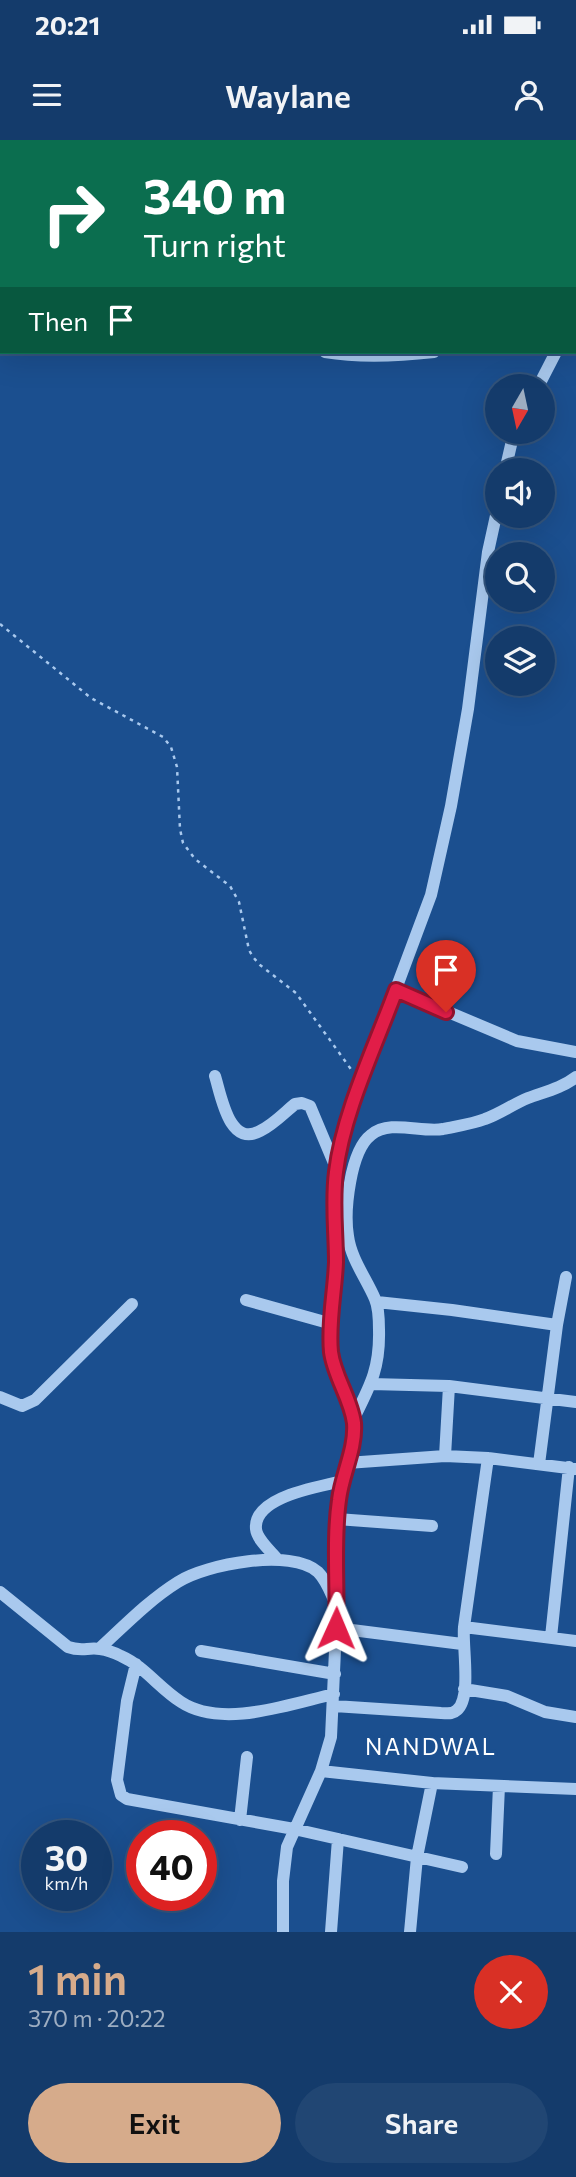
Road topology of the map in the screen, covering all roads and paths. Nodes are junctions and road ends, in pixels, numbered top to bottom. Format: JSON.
{"nodes":[{"id":1,"x":336,"y":354,"type":"edge"},
{"id":2,"x":410,"y":354,"type":"edge"},
{"id":3,"x":555,"y":354,"type":"edge"},
{"id":4,"x":545,"y":374,"type":"edge"},
{"id":5,"x":493,"y":528,"type":"edge"},
{"id":6,"x":0,"y":624,"type":"edge"},
{"id":7,"x":396,"y":990,"type":"junction"},
{"id":8,"x":576,"y":1052,"type":"edge"},
{"id":9,"x":215,"y":1076,"type":"dead end"},
{"id":10,"x":576,"y":1077,"type":"edge"},
{"id":11,"x":359,"y":1090,"type":"junction"},
{"id":12,"x":336,"y":1169,"type":"junction"},
{"id":13,"x":566,"y":1277,"type":"dead end"},
{"id":14,"x":246,"y":1300,"type":"dead end"},
{"id":15,"x":377,"y":1302,"type":"junction"},
{"id":16,"x":132,"y":1304,"type":"dead end"},
{"id":17,"x":332,"y":1324,"type":"junction"},
{"id":18,"x":557,"y":1325,"type":"junction"},
{"id":19,"x":372,"y":1384,"type":"junction"},
{"id":20,"x":449,"y":1386,"type":"junction"},
{"id":21,"x":0,"y":1397,"type":"edge"},
{"id":22,"x":547,"y":1398,"type":"junction"},
{"id":23,"x":576,"y":1402,"type":"edge"},
{"id":24,"x":354,"y":1420,"type":"junction"},
{"id":25,"x":445,"y":1455,"type":"junction"},
{"id":26,"x":488,"y":1458,"type":"junction"},
{"id":27,"x":347,"y":1464,"type":"junction"},
{"id":28,"x":539,"y":1464,"type":"junction"},
{"id":29,"x":573,"y":1468,"type":"edge"},
{"id":30,"x":342,"y":1481,"type":"junction"},
{"id":31,"x":337,"y":1519,"type":"junction"},
{"id":32,"x":432,"y":1526,"type":"dead end"},
{"id":33,"x":278,"y":1560,"type":"junction"},
{"id":34,"x":0,"y":1592,"type":"edge"},
{"id":35,"x":337,"y":1607,"type":"junction"},
{"id":36,"x":464,"y":1627,"type":"junction"},
{"id":37,"x":336,"y":1628,"type":"junction"},
{"id":38,"x":551,"y":1637,"type":"junction"},
{"id":39,"x":576,"y":1641,"type":"edge"},
{"id":40,"x":463,"y":1644,"type":"junction"},
{"id":41,"x":99,"y":1648,"type":"junction"},
{"id":42,"x":201,"y":1651,"type":"dead end"},
{"id":43,"x":136,"y":1664,"type":"junction"},
{"id":44,"x":335,"y":1674,"type":"junction"},
{"id":45,"x":464,"y":1689,"type":"junction"},
{"id":46,"x":334,"y":1700,"type":"junction"},
{"id":47,"x":576,"y":1717,"type":"edge"},
{"id":48,"x":247,"y":1757,"type":"dead end"},
{"id":49,"x":321,"y":1771,"type":"junction"},
{"id":50,"x":432,"y":1783,"type":"junction"},
{"id":51,"x":499,"y":1786,"type":"junction"},
{"id":52,"x":576,"y":1789,"type":"edge"},
{"id":53,"x":240,"y":1820,"type":"junction"},
{"id":54,"x":294,"y":1829,"type":"junction"},
{"id":55,"x":338,"y":1839,"type":"junction"},
{"id":56,"x":496,"y":1854,"type":"dead end"},
{"id":57,"x":417,"y":1857,"type":"junction"},
{"id":58,"x":462,"y":1867,"type":"dead end"},
{"id":59,"x":283,"y":1932,"type":"edge"},
{"id":60,"x":331,"y":1932,"type":"edge"},
{"id":61,"x":410,"y":1932,"type":"edge"}],
"edges":[{"from":1,"to":2,"type":"street"},
{"from":3,"to":4,"type":"street"},
{"from":5,"to":7,"type":"street"},
{"from":6,"to":11,"type":"path"},
{"from":7,"to":8,"type":"street"},
{"from":7,"to":11,"type":"street"},
{"from":9,"to":12,"type":"street"},
{"from":10,"to":15,"type":"street"},
{"from":11,"to":12,"type":"street"},
{"from":12,"to":17,"type":"street"},
{"from":13,"to":18,"type":"street"},
{"from":14,"to":17,"type":"street"},
{"from":15,"to":18,"type":"street"},
{"from":15,"to":19,"type":"street"},
{"from":16,"to":21,"type":"street"},
{"from":17,"to":24,"type":"street"},
{"from":18,"to":22,"type":"street"},
{"from":19,"to":20,"type":"street"},
{"from":19,"to":24,"type":"street"},
{"from":20,"to":22,"type":"street"},
{"from":20,"to":25,"type":"street"},
{"from":22,"to":23,"type":"street"},
{"from":22,"to":28,"type":"street"},
{"from":24,"to":27,"type":"street"},
{"from":25,"to":26,"type":"street"},
{"from":25,"to":27,"type":"street"},
{"from":26,"to":28,"type":"street"},
{"from":26,"to":36,"type":"street"},
{"from":27,"to":30,"type":"street"},
{"from":28,"to":29,"type":"street"},
{"from":29,"to":38,"type":"street"},
{"from":30,"to":31,"type":"street"},
{"from":30,"to":33,"type":"street"},
{"from":31,"to":32,"type":"street"},
{"from":31,"to":35,"type":"street"},
{"from":33,"to":35,"type":"street"},
{"from":33,"to":41,"type":"street"},
{"from":34,"to":41,"type":"street"},
{"from":35,"to":37,"type":"street"},
{"from":36,"to":38,"type":"street"},
{"from":36,"to":40,"type":"street"},
{"from":37,"to":40,"type":"street"},
{"from":37,"to":44,"type":"street"},
{"from":38,"to":39,"type":"street"},
{"from":40,"to":45,"type":"street"},
{"from":41,"to":43,"type":"street"},
{"from":42,"to":44,"type":"street"},
{"from":43,"to":46,"type":"street"},
{"from":43,"to":53,"type":"street"},
{"from":44,"to":46,"type":"street"},
{"from":45,"to":46,"type":"street"},
{"from":45,"to":47,"type":"street"},
{"from":46,"to":49,"type":"street"},
{"from":48,"to":53,"type":"street"},
{"from":49,"to":50,"type":"street"},
{"from":49,"to":54,"type":"street"},
{"from":50,"to":51,"type":"street"},
{"from":50,"to":57,"type":"street"},
{"from":51,"to":52,"type":"street"},
{"from":51,"to":56,"type":"street"},
{"from":53,"to":54,"type":"street"},
{"from":54,"to":55,"type":"street"},
{"from":54,"to":59,"type":"street"},
{"from":55,"to":57,"type":"street"},
{"from":55,"to":60,"type":"street"},
{"from":57,"to":58,"type":"street"},
{"from":57,"to":61,"type":"street"}]}
